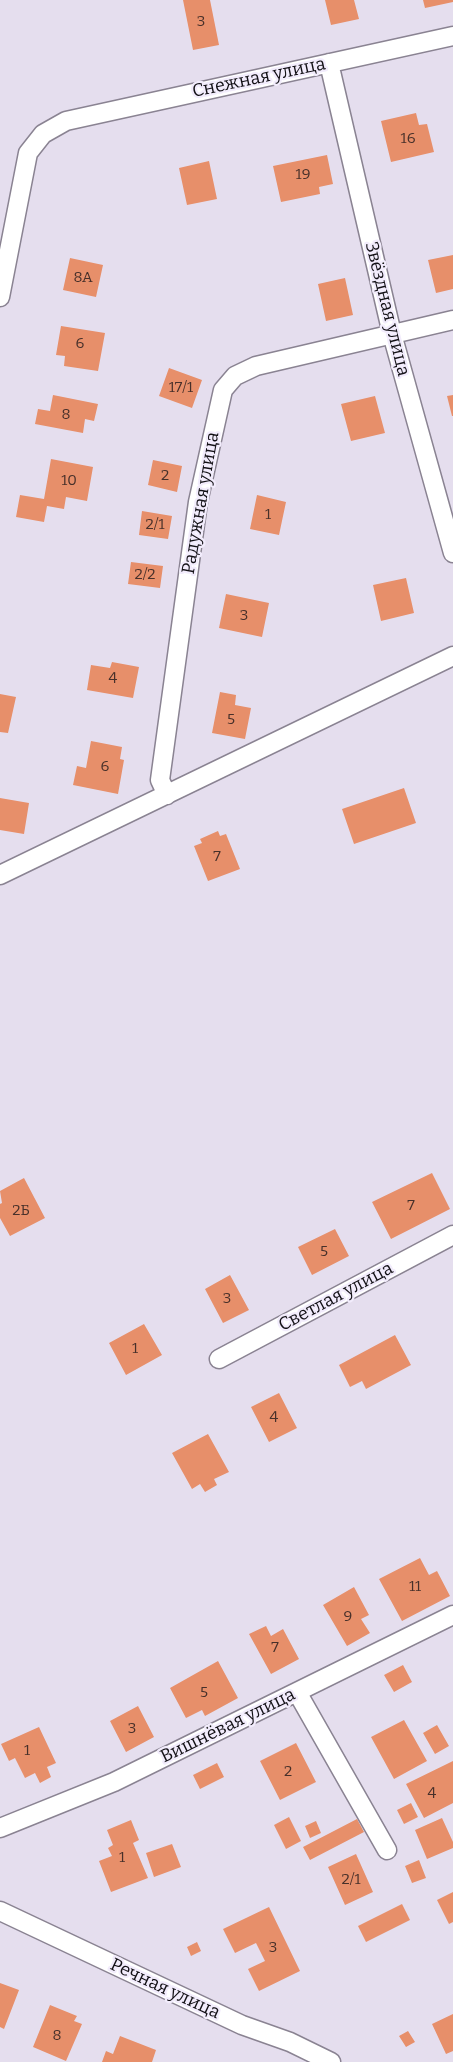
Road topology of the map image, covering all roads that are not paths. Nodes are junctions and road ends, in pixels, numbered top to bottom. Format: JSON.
{"nodes":[{"id":1,"x":453,"y":36,"type":"edge"},
{"id":2,"x":328,"y":63,"type":"junction"},
{"id":3,"x":0,"y":297,"type":"edge"},
{"id":4,"x":453,"y":320,"type":"edge"},
{"id":5,"x":392,"y":334,"type":"junction"},
{"id":6,"x":453,"y":553,"type":"edge"},
{"id":7,"x":453,"y":656,"type":"edge"},
{"id":8,"x":166,"y":795,"type":"junction"},
{"id":9,"x":0,"y":874,"type":"edge"},
{"id":10,"x":453,"y":1235,"type":"edge"},
{"id":11,"x":219,"y":1359,"type":"dead end"},
{"id":12,"x":453,"y":1615,"type":"edge"},
{"id":13,"x":297,"y":1692,"type":"junction"},
{"id":14,"x":0,"y":1828,"type":"edge"},
{"id":15,"x":387,"y":1850,"type":"dead end"},
{"id":16,"x":0,"y":1911,"type":"edge"},
{"id":17,"x":331,"y":2062,"type":"edge"}],
"edges":[{"from":1,"to":2,"type":"street","name":"Снежная улица"},
{"from":2,"to":3,"type":"street","name":"Снежная улица"},
{"from":2,"to":5,"type":"street","name":"Звёздная улица"},
{"from":4,"to":5,"type":"street","name":"Радужная улица"},
{"from":5,"to":6,"type":"street","name":"Звёздная улица"},
{"from":5,"to":8,"type":"street","name":"Радужная улица"},
{"from":7,"to":8,"type":"street"},
{"from":8,"to":9,"type":"street"},
{"from":10,"to":11,"type":"street","name":"Светлая улица"},
{"from":12,"to":13,"type":"street","name":"Вишнёвая улица"},
{"from":13,"to":14,"type":"street","name":"Вишнёвая улица"},
{"from":13,"to":15,"type":"street"},
{"from":16,"to":17,"type":"street","name":"Речная улица"}]}
